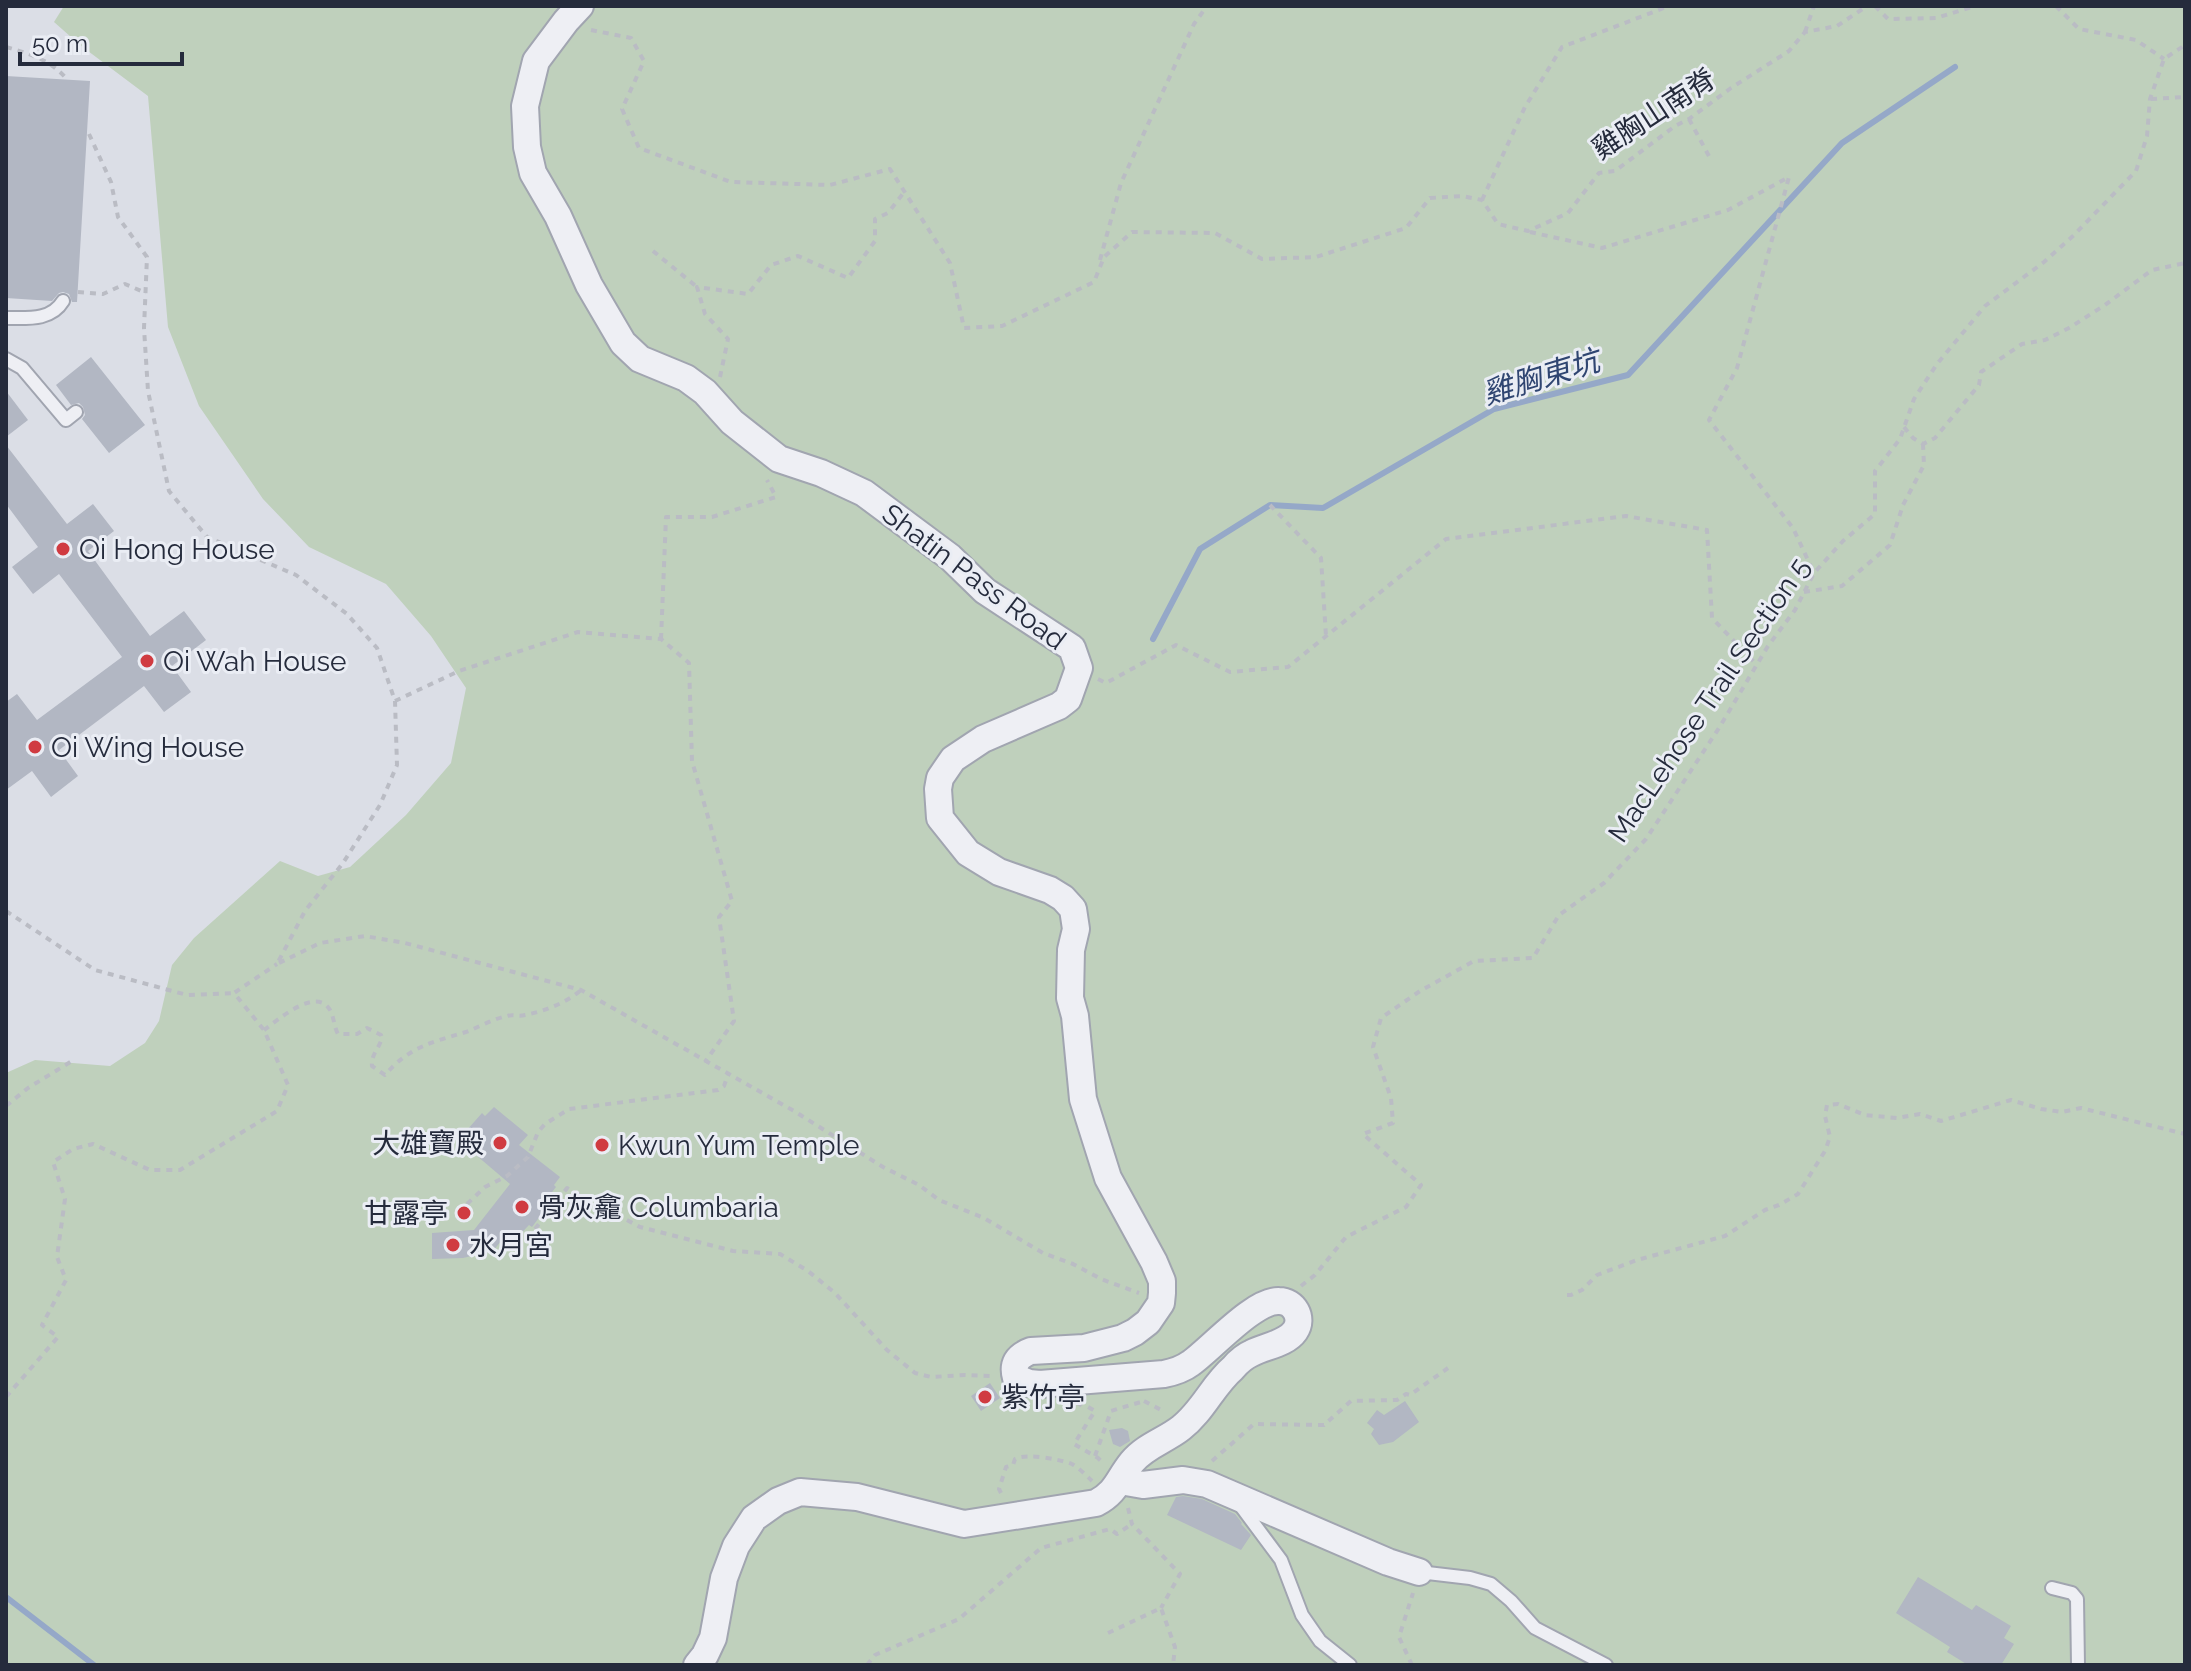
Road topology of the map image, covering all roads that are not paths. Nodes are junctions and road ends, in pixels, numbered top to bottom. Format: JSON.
{"nodes":[{"id":1,"x":573,"y":13,"type":"edge"},
{"id":2,"x":63,"y":301,"type":"dead end"},
{"id":3,"x":6,"y":318,"type":"edge"},
{"id":4,"x":6,"y":359,"type":"edge"},
{"id":5,"x":76,"y":412,"type":"dead end"},
{"id":6,"x":1107,"y":1477,"type":"junction"},
{"id":7,"x":1233,"y":1496,"type":"junction"},
{"id":8,"x":1419,"y":1572,"type":"joint"},
{"id":9,"x":2052,"y":1588,"type":"dead end"},
{"id":10,"x":697,"y":1665,"type":"edge"},
{"id":11,"x":1350,"y":1665,"type":"edge"},
{"id":12,"x":1606,"y":1665,"type":"edge"},
{"id":13,"x":2078,"y":1665,"type":"edge"}],
"edges":[{"from":1,"to":6,"type":"street","name":"Shatin Pass Road"},
{"from":2,"to":3,"type":"lane"},
{"from":4,"to":5,"type":"lane"},
{"from":6,"to":7,"type":"street"},
{"from":6,"to":10,"type":"street"},
{"from":7,"to":8,"type":"street"},
{"from":7,"to":11,"type":"lane"},
{"from":8,"to":12,"type":"lane"},
{"from":9,"to":13,"type":"lane"}]}
